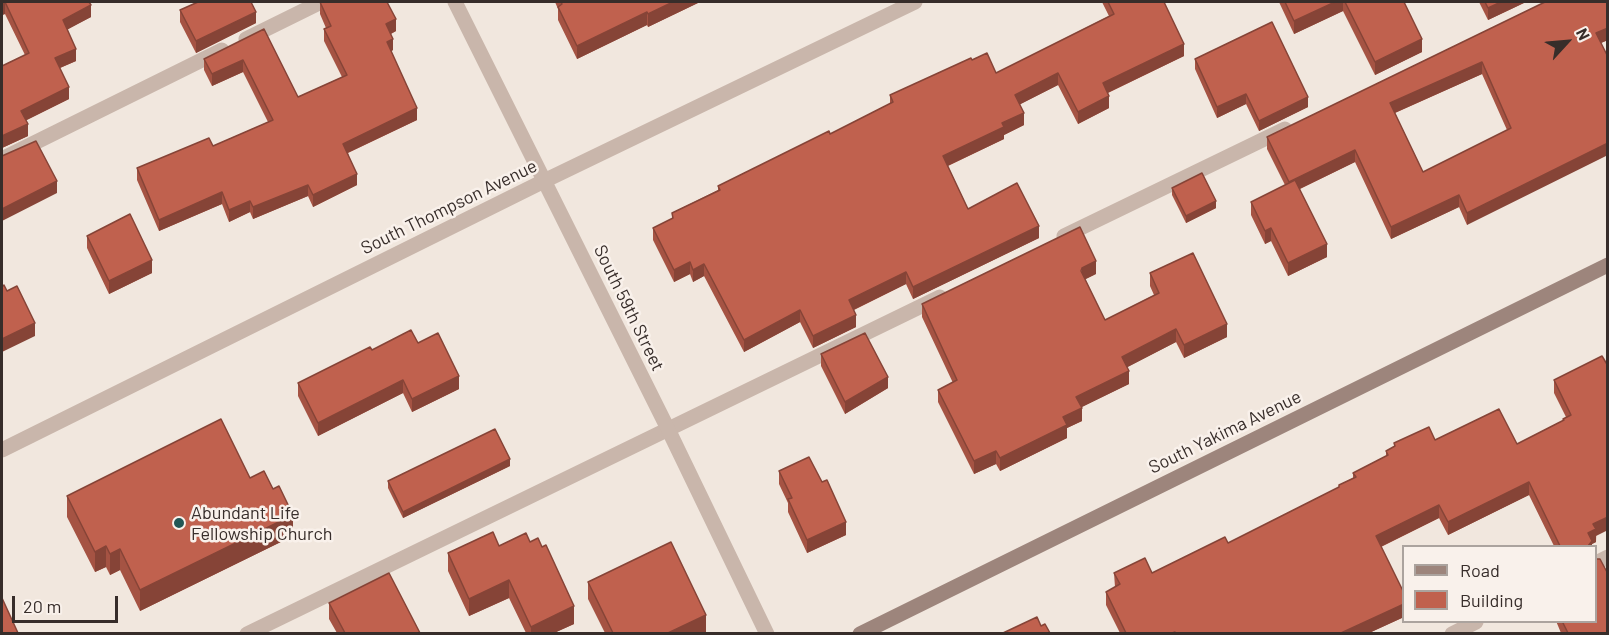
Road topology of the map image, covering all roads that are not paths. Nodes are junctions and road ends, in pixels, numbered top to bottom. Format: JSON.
{"nodes":[{"id":1,"x":321,"y":2,"type":"edge"},
{"id":2,"x":455,"y":2,"type":"edge"},
{"id":3,"x":915,"y":2,"type":"edge"},
{"id":4,"x":1300,"y":121,"type":"edge"},
{"id":5,"x":2,"y":159,"type":"edge"},
{"id":6,"x":544,"y":181,"type":"junction"},
{"id":7,"x":1054,"y":241,"type":"edge"},
{"id":8,"x":1608,"y":265,"type":"edge"},
{"id":9,"x":957,"y":288,"type":"edge"},
{"id":10,"x":668,"y":429,"type":"junction"},
{"id":11,"x":2,"y":450,"type":"edge"},
{"id":12,"x":1472,"y":623,"type":"edge"},
{"id":13,"x":247,"y":633,"type":"edge"},
{"id":14,"x":766,"y":633,"type":"edge"},
{"id":15,"x":860,"y":633,"type":"edge"},
{"id":16,"x":1452,"y":633,"type":"edge"}],
"edges":[{"from":1,"to":5,"type":"street"},
{"from":2,"to":6,"type":"street","name":"South 59th Street"},
{"from":3,"to":6,"type":"street","name":"South Thompson Avenue"},
{"from":4,"to":7,"type":"street"},
{"from":6,"to":10,"type":"street","name":"South 59th Street"},
{"from":6,"to":11,"type":"street","name":"South Thompson Avenue"},
{"from":8,"to":15,"type":"main road","name":"South Yakima Avenue"},
{"from":9,"to":10,"type":"street"},
{"from":10,"to":13,"type":"street"},
{"from":10,"to":14,"type":"street","name":"South 59th Street"},
{"from":12,"to":16,"type":"street"}]}
